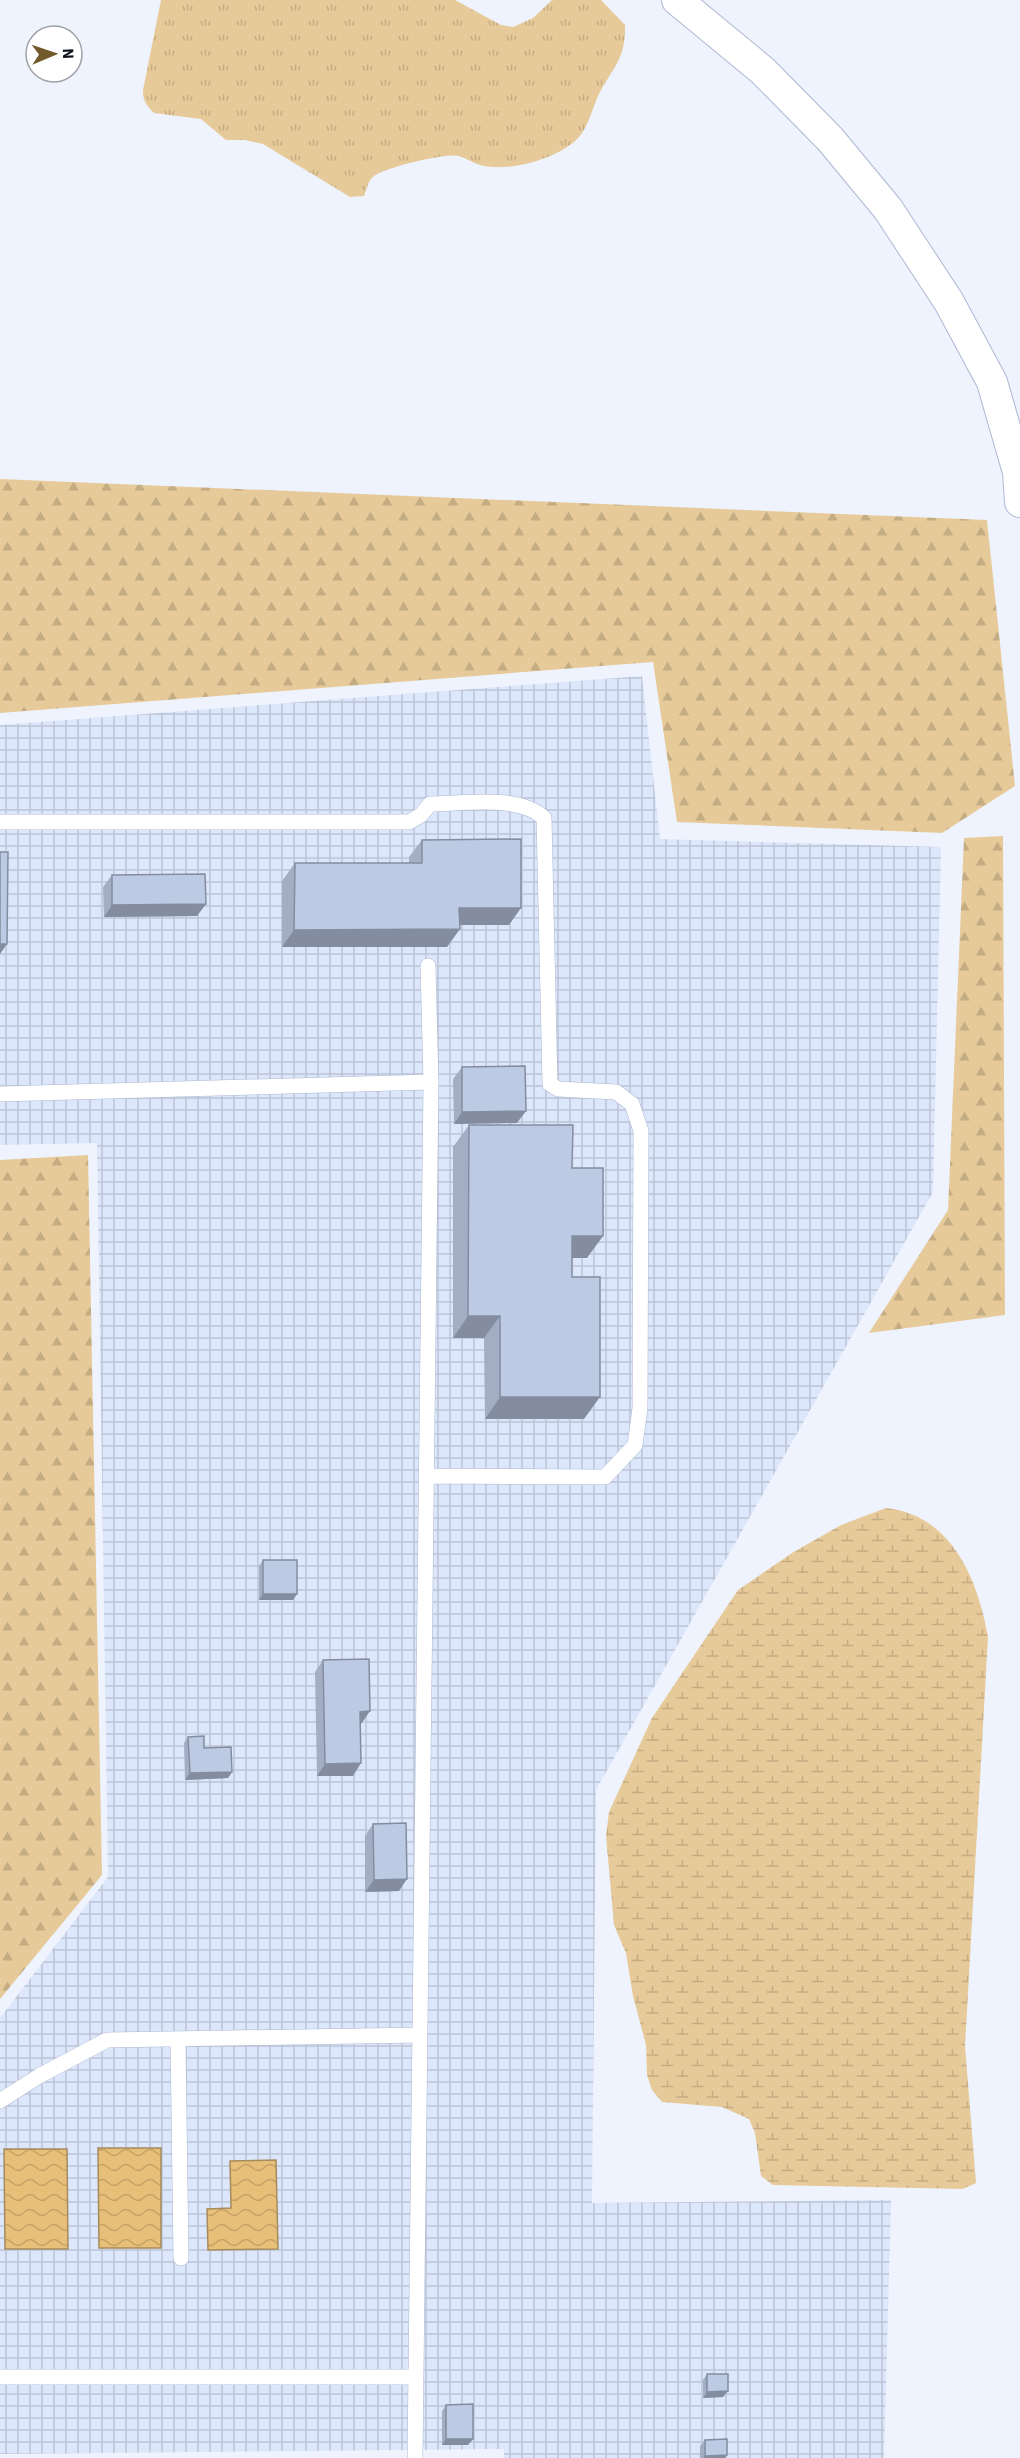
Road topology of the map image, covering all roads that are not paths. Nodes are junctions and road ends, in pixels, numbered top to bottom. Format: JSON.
{"nodes":[{"id":1,"x":677,"y":0,"type":"edge"},
{"id":2,"x":1020,"y":502,"type":"edge"},
{"id":3,"x":0,"y":822,"type":"edge"},
{"id":4,"x":428,"y":966,"type":"dead end"},
{"id":5,"x":431,"y":1082,"type":"junction"},
{"id":6,"x":0,"y":1094,"type":"edge"},
{"id":7,"x":426,"y":1476,"type":"junction"},
{"id":8,"x":420,"y":2036,"type":"junction"},
{"id":9,"x":178,"y":2039,"type":"junction"},
{"id":10,"x":0,"y":2101,"type":"edge"},
{"id":11,"x":181,"y":2258,"type":"dead end"},
{"id":12,"x":0,"y":2377,"type":"edge"},
{"id":13,"x":416,"y":2378,"type":"junction"},
{"id":14,"x":416,"y":2458,"type":"edge"}],
"edges":[{"from":1,"to":2,"type":"street"},
{"from":3,"to":7,"type":"lane"},
{"from":4,"to":5,"type":"lane"},
{"from":5,"to":6,"type":"lane"},
{"from":5,"to":7,"type":"lane"},
{"from":7,"to":8,"type":"lane"},
{"from":8,"to":9,"type":"lane"},
{"from":8,"to":13,"type":"lane"},
{"from":9,"to":10,"type":"lane"},
{"from":9,"to":11,"type":"lane"},
{"from":12,"to":13,"type":"lane"},
{"from":13,"to":14,"type":"lane"}]}
